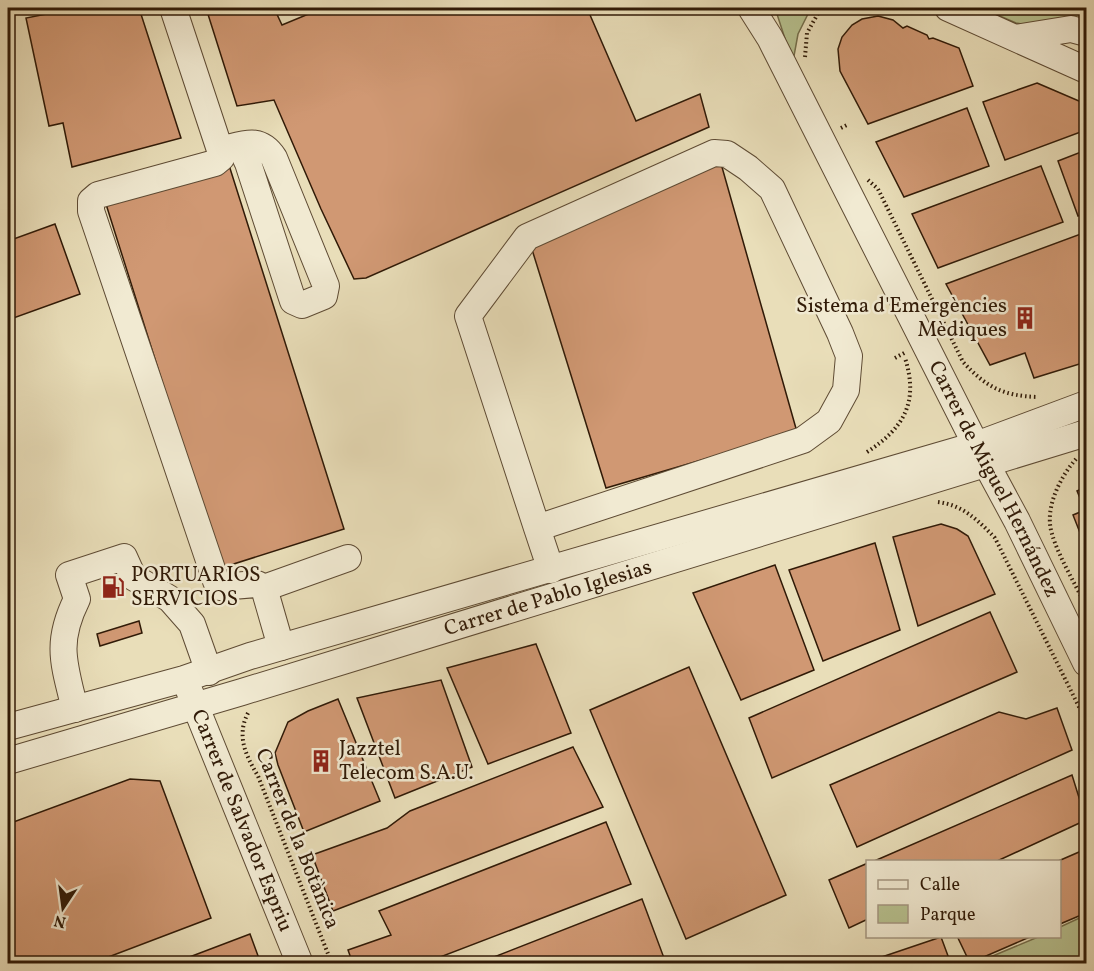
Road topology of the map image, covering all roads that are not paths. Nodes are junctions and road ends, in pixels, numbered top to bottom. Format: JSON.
{"nodes":[{"id":1,"x":173,"y":8,"type":"edge"},
{"id":2,"x":751,"y":8,"type":"edge"},
{"id":3,"x":767,"y":8,"type":"edge"},
{"id":4,"x":948,"y":8,"type":"edge"},
{"id":5,"x":1086,"y":33,"type":"edge"},
{"id":6,"x":770,"y":38,"type":"junction"},
{"id":7,"x":1016,"y":38,"type":"junction"},
{"id":8,"x":1086,"y":70,"type":"edge"},
{"id":9,"x":230,"y":148,"type":"junction"},
{"id":10,"x":1086,"y":404,"type":"edge"},
{"id":11,"x":1083,"y":444,"type":"edge"},
{"id":12,"x":981,"y":455,"type":"junction"},
{"id":13,"x":537,"y":528,"type":"junction"},
{"id":14,"x":348,"y":558,"type":"dead end"},
{"id":15,"x":551,"y":570,"type":"junction"},
{"id":16,"x":264,"y":588,"type":"junction"},
{"id":17,"x":281,"y":647,"type":"junction"},
{"id":18,"x":1086,"y":663,"type":"edge"},
{"id":19,"x":209,"y":672,"type":"junction"},
{"id":20,"x":184,"y":679,"type":"junction"},
{"id":21,"x":195,"y":705,"type":"junction"},
{"id":22,"x":75,"y":709,"type":"junction"},
{"id":23,"x":8,"y":727,"type":"edge"},
{"id":24,"x":8,"y":761,"type":"edge"},
{"id":25,"x":300,"y":963,"type":"edge"}],
"edges":[{"from":1,"to":9,"type":"street"},
{"from":2,"to":6,"type":"street","name":"Carrer de Miguel Hernández"},
{"from":3,"to":6,"type":"street","name":"Carrer de Miguel Hernández"},
{"from":4,"to":7,"type":"street"},
{"from":5,"to":7,"type":"street"},
{"from":6,"to":12,"type":"street","name":"Carrer de Miguel Hernández"},
{"from":7,"to":8,"type":"street"},
{"from":9,"to":9,"type":"street"},
{"from":9,"to":16,"type":"street"},
{"from":10,"to":12,"type":"street","name":"Carrer de Pablo Iglesias"},
{"from":11,"to":12,"type":"street","name":"Carrer de Pablo Iglesias"},
{"from":12,"to":15,"type":"street","name":"Carrer de Pablo Iglesias"},
{"from":12,"to":18,"type":"street","name":"Carrer de Miguel Hernández"},
{"from":12,"to":21,"type":"street","name":"Carrer de Pablo Iglesias"},
{"from":13,"to":13,"type":"street"},
{"from":13,"to":15,"type":"street"},
{"from":14,"to":16,"type":"street"},
{"from":15,"to":17,"type":"street","name":"Carrer de Pablo Iglesias"},
{"from":16,"to":17,"type":"street"},
{"from":17,"to":19,"type":"street","name":"Carrer de Pablo Iglesias"},
{"from":19,"to":20,"type":"street","name":"Carrer de Pablo Iglesias"},
{"from":19,"to":22,"type":"street"},
{"from":20,"to":21,"type":"street","name":"Carrer de Salvador Espriu"},
{"from":20,"to":22,"type":"street","name":"Carrer de Pablo Iglesias"},
{"from":21,"to":24,"type":"street","name":"Carrer de Pablo Iglesias"},
{"from":21,"to":25,"type":"street","name":"Carrer de Salvador Espriu"},
{"from":22,"to":23,"type":"street","name":"Carrer de Pablo Iglesias"}]}
